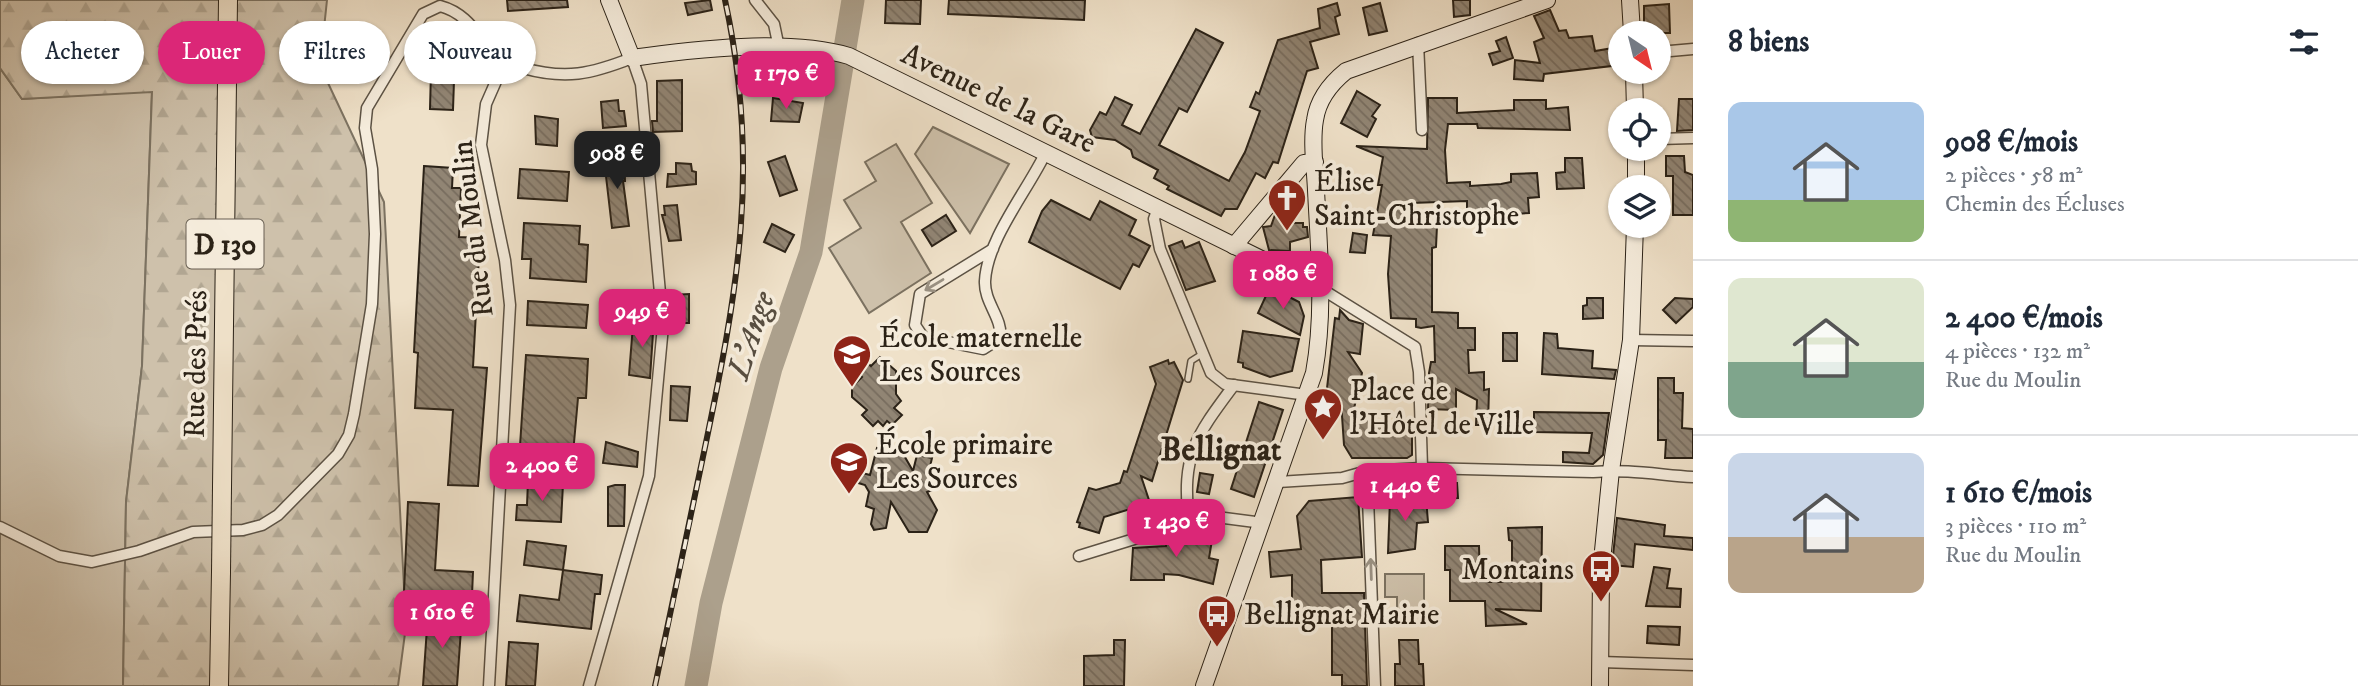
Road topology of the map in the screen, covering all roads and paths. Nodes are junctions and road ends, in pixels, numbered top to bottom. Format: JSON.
{"nodes":[{"id":1,"x":228,"y":0,"type":"edge"},
{"id":2,"x":609,"y":0,"type":"edge"},
{"id":3,"x":755,"y":0,"type":"edge"},
{"id":4,"x":1630,"y":0,"type":"edge"},
{"id":5,"x":1543,"y":1,"type":"edge"},
{"id":6,"x":419,"y":21,"type":"edge"},
{"id":7,"x":467,"y":21,"type":"edge"},
{"id":8,"x":1631,"y":21,"type":"edge"},
{"id":9,"x":1418,"y":43,"type":"junction"},
{"id":10,"x":404,"y":44,"type":"edge"},
{"id":11,"x":779,"y":48,"type":"junction"},
{"id":12,"x":1693,"y":49,"type":"edge"},
{"id":13,"x":1671,"y":51,"type":"edge"},
{"id":14,"x":632,"y":58,"type":"junction"},
{"id":15,"x":536,"y":72,"type":"edge"},
{"id":16,"x":495,"y":84,"type":"edge"},
{"id":17,"x":1422,"y":130,"type":"dead end"},
{"id":18,"x":1693,"y":138,"type":"edge"},
{"id":19,"x":1671,"y":139,"type":"edge"},
{"id":20,"x":1046,"y":152,"type":"junction"},
{"id":21,"x":1315,"y":162,"type":"junction"},
{"id":22,"x":1158,"y":208,"type":"junction"},
{"id":23,"x":1635,"y":238,"type":"edge"},
{"id":24,"x":1234,"y":246,"type":"junction"},
{"id":25,"x":993,"y":250,"type":"junction"},
{"id":26,"x":1320,"y":288,"type":"junction"},
{"id":27,"x":1631,"y":340,"type":"junction"},
{"id":28,"x":1693,"y":341,"type":"edge"},
{"id":29,"x":1202,"y":354,"type":"junction"},
{"id":30,"x":1188,"y":379,"type":"dead end"},
{"id":31,"x":1234,"y":385,"type":"junction"},
{"id":32,"x":1307,"y":395,"type":"junction"},
{"id":33,"x":1422,"y":468,"type":"junction"},
{"id":34,"x":1611,"y":470,"type":"junction"},
{"id":35,"x":1367,"y":471,"type":"junction"},
{"id":36,"x":1693,"y":477,"type":"edge"},
{"id":37,"x":1278,"y":482,"type":"junction"},
{"id":38,"x":1189,"y":521,"type":"junction"},
{"id":39,"x":1263,"y":523,"type":"junction"},
{"id":40,"x":0,"y":527,"type":"edge"},
{"id":41,"x":1079,"y":556,"type":"dead end"},
{"id":42,"x":1601,"y":662,"type":"junction"},
{"id":43,"x":1693,"y":665,"type":"edge"},
{"id":44,"x":219,"y":686,"type":"edge"},
{"id":45,"x":489,"y":686,"type":"edge"},
{"id":46,"x":589,"y":686,"type":"edge"},
{"id":47,"x":1204,"y":686,"type":"edge"},
{"id":48,"x":1376,"y":686,"type":"edge"},
{"id":49,"x":1600,"y":686,"type":"edge"}],
"edges":[{"from":1,"to":44,"type":"main road","name":"Rue des Prés","number":"D 130","bridge":true},
{"from":2,"to":14,"type":"main road"},
{"from":3,"to":11,"type":"street"},
{"from":4,"to":8,"type":"main road"},
{"from":5,"to":9,"type":"main road"},
{"from":6,"to":7,"type":"street"},
{"from":9,"to":17,"type":"street"},
{"from":9,"to":21,"type":"main road"},
{"from":10,"to":40,"type":"street"},
{"from":11,"to":14,"type":"main road","name":"Avenue de la Gare"},
{"from":11,"to":20,"type":"main road","name":"Avenue de la Gare"},
{"from":12,"to":13,"type":"street"},
{"from":14,"to":15,"type":"street"},
{"from":14,"to":46,"type":"street"},
{"from":16,"to":45,"type":"street","name":"Rue du Moulin"},
{"from":18,"to":19,"type":"street"},
{"from":20,"to":22,"type":"main road","name":"Avenue de la Gare"},
{"from":20,"to":25,"type":"street"},
{"from":21,"to":24,"type":"main road"},
{"from":21,"to":26,"type":"main road"},
{"from":22,"to":24,"type":"main road","name":"Avenue de la Gare"},
{"from":22,"to":29,"type":"street"},
{"from":23,"to":27,"type":"main road"},
{"from":24,"to":26,"type":"main road","name":"Avenue de la Gare"},
{"from":25,"to":25,"type":"street","one_way":true},
{"from":26,"to":32,"type":"main road"},
{"from":26,"to":33,"type":"street"},
{"from":27,"to":28,"type":"street"},
{"from":27,"to":34,"type":"main road"},
{"from":29,"to":30,"type":"lane"},
{"from":29,"to":31,"type":"street"},
{"from":31,"to":32,"type":"street"},
{"from":31,"to":38,"type":"street"},
{"from":32,"to":37,"type":"main road"},
{"from":33,"to":34,"type":"street"},
{"from":33,"to":35,"type":"street"},
{"from":34,"to":36,"type":"street"},
{"from":34,"to":42,"type":"main road"},
{"from":35,"to":37,"type":"street"},
{"from":48,"to":35,"type":"street","one_way":true},
{"from":37,"to":39,"type":"main road"},
{"from":38,"to":39,"type":"street"},
{"from":38,"to":41,"type":"street"},
{"from":39,"to":47,"type":"main road"},
{"from":42,"to":43,"type":"street"},
{"from":42,"to":49,"type":"main road"}]}
